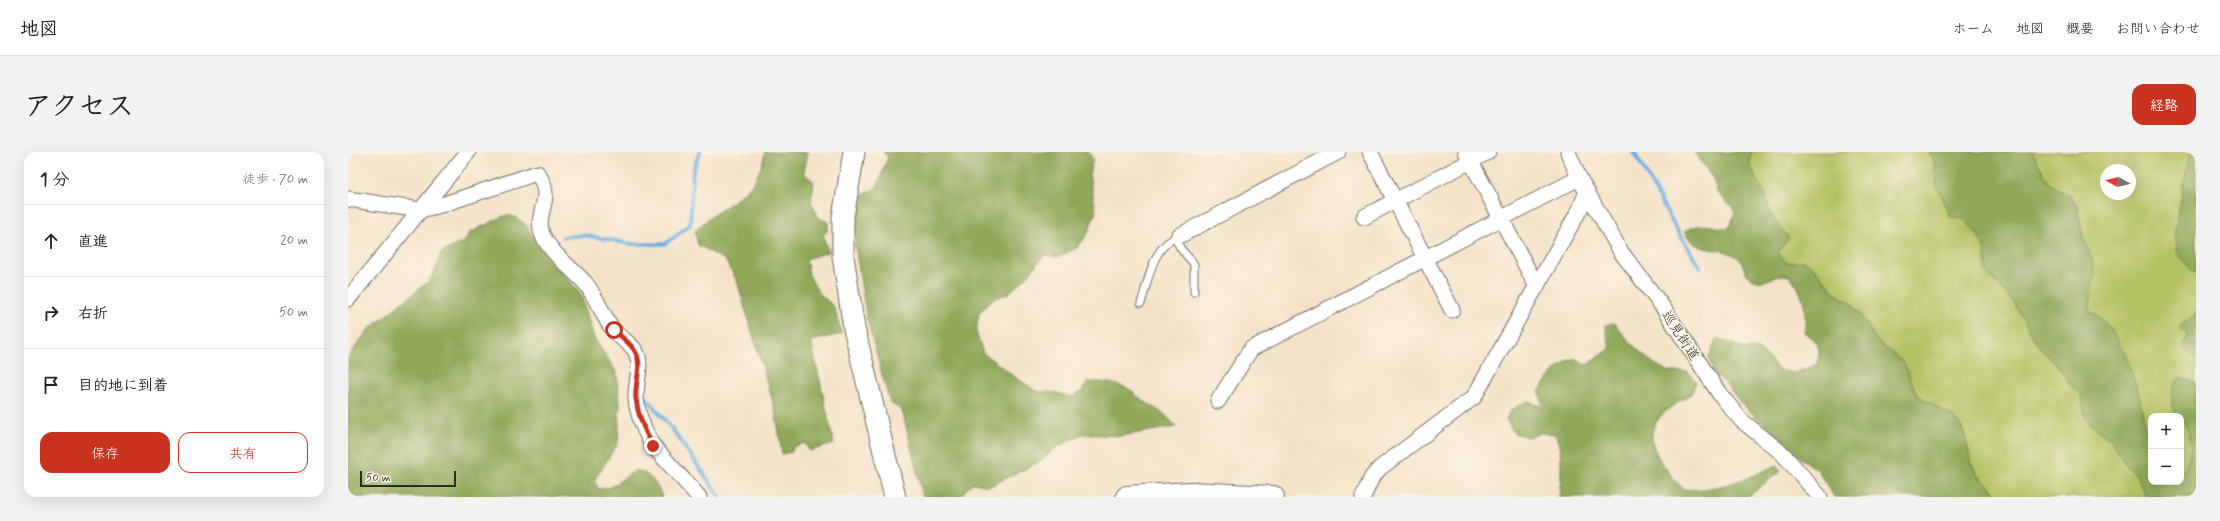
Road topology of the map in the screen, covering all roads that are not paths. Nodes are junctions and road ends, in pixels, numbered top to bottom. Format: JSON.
{"nodes":[{"id":1,"x":468,"y":152,"type":"edge"},
{"id":2,"x":854,"y":152,"type":"edge"},
{"id":3,"x":1338,"y":152,"type":"edge"},
{"id":4,"x":1370,"y":152,"type":"edge"},
{"id":5,"x":1488,"y":152,"type":"edge"},
{"id":6,"x":1568,"y":152,"type":"edge"},
{"id":7,"x":1468,"y":156,"type":"edge"},
{"id":8,"x":1583,"y":184,"type":"junction"},
{"id":9,"x":348,"y":199,"type":"edge"},
{"id":10,"x":1396,"y":200,"type":"junction"},
{"id":11,"x":420,"y":210,"type":"junction"},
{"id":12,"x":1364,"y":217,"type":"dead end"},
{"id":13,"x":1501,"y":219,"type":"junction"},
{"id":14,"x":1176,"y":236,"type":"junction"},
{"id":15,"x":1426,"y":258,"type":"junction"},
{"id":16,"x":1537,"y":287,"type":"junction"},
{"id":17,"x":1194,"y":292,"type":"dead end"},
{"id":18,"x":348,"y":299,"type":"edge"},
{"id":19,"x":1141,"y":303,"type":"dead end"},
{"id":20,"x":1452,"y":310,"type":"dead end"},
{"id":21,"x":1218,"y":402,"type":"dead end"},
{"id":22,"x":699,"y":497,"type":"edge"},
{"id":23,"x":895,"y":497,"type":"edge"},
{"id":24,"x":1127,"y":497,"type":"edge"},
{"id":25,"x":1273,"y":497,"type":"edge"},
{"id":26,"x":1363,"y":497,"type":"edge"},
{"id":27,"x":1820,"y":497,"type":"edge"}],
"edges":[{"from":1,"to":11,"type":"street"},
{"from":2,"to":23,"type":"street"},
{"from":3,"to":14,"type":"street"},
{"from":4,"to":10,"type":"street"},
{"from":5,"to":7,"type":"street"},
{"from":6,"to":8,"type":"street","name":"巡見街道"},
{"from":7,"to":10,"type":"street"},
{"from":7,"to":13,"type":"street"},
{"from":8,"to":13,"type":"street"},
{"from":8,"to":16,"type":"street"},
{"from":8,"to":27,"type":"street","name":"巡見街道"},
{"from":9,"to":11,"type":"street"},
{"from":10,"to":12,"type":"street"},
{"from":10,"to":15,"type":"street"},
{"from":11,"to":18,"type":"street"},
{"from":11,"to":22,"type":"street"},
{"from":13,"to":15,"type":"street"},
{"from":13,"to":16,"type":"street"},
{"from":14,"to":17,"type":"lane"},
{"from":14,"to":19,"type":"lane"},
{"from":15,"to":20,"type":"street"},
{"from":15,"to":21,"type":"street"},
{"from":16,"to":26,"type":"street"},
{"from":24,"to":25,"type":"highway"}]}
